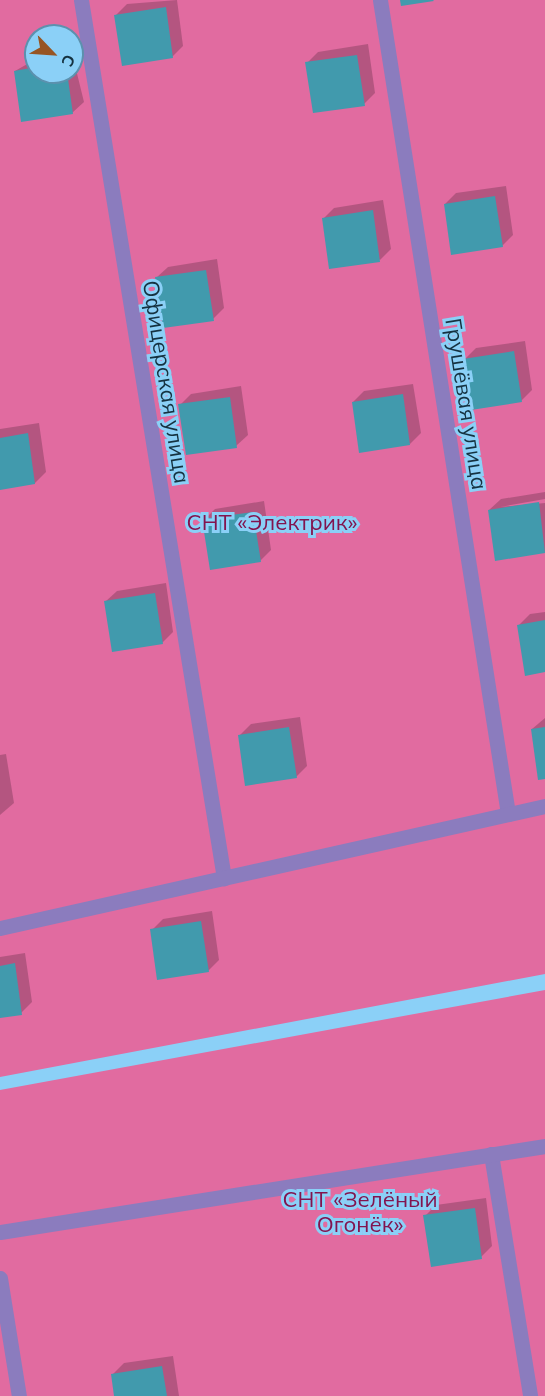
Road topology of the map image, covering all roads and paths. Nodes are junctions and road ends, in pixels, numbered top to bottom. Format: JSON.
{"nodes":[{"id":1,"x":81,"y":0,"type":"edge"},
{"id":2,"x":380,"y":0,"type":"edge"},
{"id":3,"x":545,"y":806,"type":"edge"},
{"id":4,"x":508,"y":814,"type":"junction"},
{"id":5,"x":224,"y":878,"type":"junction"},
{"id":6,"x":0,"y":928,"type":"edge"},
{"id":7,"x":545,"y":1146,"type":"edge"},
{"id":8,"x":491,"y":1154,"type":"junction"},
{"id":9,"x":0,"y":1232,"type":"edge"},
{"id":10,"x":0,"y":1278,"type":"edge"},
{"id":11,"x":19,"y":1396,"type":"edge"},
{"id":12,"x":530,"y":1396,"type":"edge"}],
"edges":[{"from":1,"to":5,"type":"street","name":"Офицерская улица"},
{"from":2,"to":4,"type":"street","name":"Грушёвая улица"},
{"from":3,"to":4,"type":"street"},
{"from":4,"to":5,"type":"street"},
{"from":5,"to":6,"type":"street"},
{"from":7,"to":8,"type":"street"},
{"from":8,"to":9,"type":"street"},
{"from":8,"to":12,"type":"street"},
{"from":10,"to":11,"type":"street"}]}
